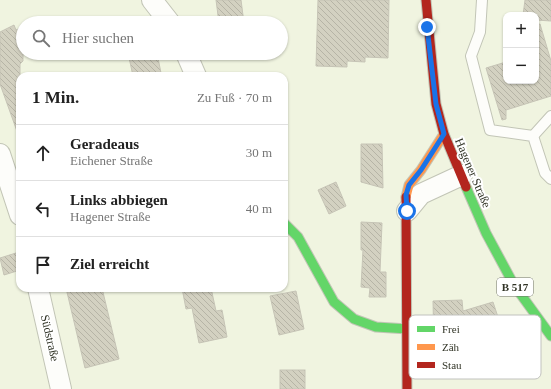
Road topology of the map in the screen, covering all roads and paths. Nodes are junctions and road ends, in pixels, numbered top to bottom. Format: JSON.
{"nodes":[{"id":1,"x":152,"y":0,"type":"edge"},
{"id":2,"x":426,"y":0,"type":"edge"},
{"id":3,"x":482,"y":0,"type":"edge"},
{"id":4,"x":165,"y":16,"type":"edge"},
{"id":5,"x":189,"y":60,"type":"edge"},
{"id":6,"x":194,"y":72,"type":"edge"},
{"id":7,"x":551,"y":116,"type":"edge"},
{"id":8,"x":444,"y":134,"type":"junction"},
{"id":9,"x":533,"y":136,"type":"junction"},
{"id":10,"x":0,"y":154,"type":"edge"},
{"id":11,"x":462,"y":175,"type":"junction"},
{"id":12,"x":551,"y":179,"type":"edge"},
{"id":13,"x":16,"y":203,"type":"edge"},
{"id":14,"x":407,"y":211,"type":"junction"},
{"id":15,"x":288,"y":227,"type":"edge"},
{"id":16,"x":39,"y":292,"type":"edge"},
{"id":17,"x":536,"y":315,"type":"edge"},
{"id":18,"x":541,"y":322,"type":"edge"},
{"id":19,"x":408,"y":329,"type":"junction"},
{"id":20,"x":551,"y":336,"type":"edge"},
{"id":21,"x":61,"y":389,"type":"edge"},
{"id":22,"x":407,"y":389,"type":"edge"}],
"edges":[{"from":1,"to":4,"type":"street"},
{"from":2,"to":8,"type":"street","name":"Hagener Straße","number":"B 517"},
{"from":3,"to":9,"type":"lane"},
{"from":5,"to":6,"type":"street"},
{"from":7,"to":9,"type":"lane"},
{"from":8,"to":11,"type":"street","name":"Hagener Straße","number":"B 517"},
{"from":8,"to":14,"type":"street"},
{"from":9,"to":12,"type":"lane"},
{"from":10,"to":13,"type":"street"},
{"from":11,"to":14,"type":"street"},
{"from":11,"to":17,"type":"street","name":"Hagener Straße","number":"B 517"},
{"from":14,"to":19,"type":"street"},
{"from":15,"to":19,"type":"street"},
{"from":16,"to":21,"type":"street","name":"Südstraße"},
{"from":18,"to":20,"type":"street","name":"Hagener Straße","number":"B 517"},
{"from":19,"to":22,"type":"street"}]}
